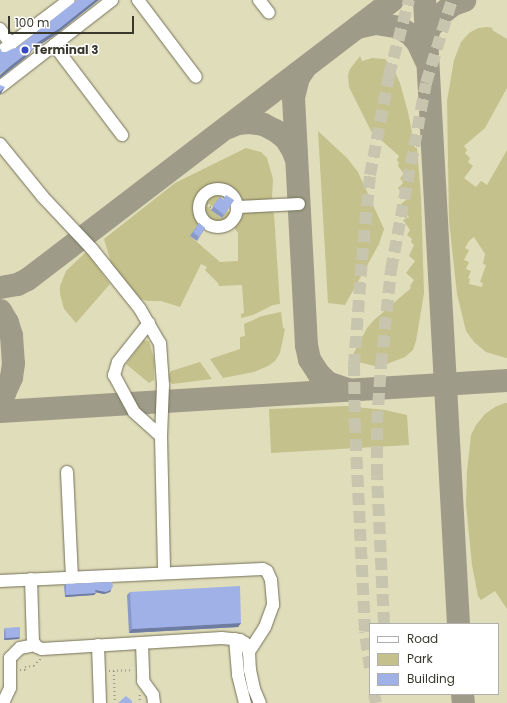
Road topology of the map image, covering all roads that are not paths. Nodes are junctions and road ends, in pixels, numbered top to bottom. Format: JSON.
{"nodes":[{"id":1,"x":69,"y":0,"type":"edge"},
{"id":2,"x":112,"y":0,"type":"edge"},
{"id":3,"x":138,"y":0,"type":"edge"},
{"id":4,"x":259,"y":0,"type":"edge"},
{"id":5,"x":269,"y":13,"type":"dead end"},
{"id":6,"x":0,"y":29,"type":"edge"},
{"id":7,"x":11,"y":44,"type":"junction"},
{"id":8,"x":54,"y":45,"type":"junction"},
{"id":9,"x":0,"y":52,"type":"edge"},
{"id":10,"x":196,"y":77,"type":"dead end"},
{"id":11,"x":0,"y":86,"type":"edge"},
{"id":12,"x":122,"y":135,"type":"dead end"},
{"id":13,"x":0,"y":144,"type":"edge"},
{"id":14,"x":299,"y":204,"type":"dead end"},
{"id":15,"x":238,"y":208,"type":"junction"},
{"id":16,"x":149,"y":322,"type":"junction"},
{"id":17,"x":161,"y":436,"type":"junction"},
{"id":18,"x":67,"y":472,"type":"dead end"},
{"id":19,"x":164,"y":573,"type":"junction"},
{"id":20,"x":72,"y":578,"type":"junction"},
{"id":21,"x":32,"y":579,"type":"junction"},
{"id":22,"x":0,"y":581,"type":"edge"},
{"id":23,"x":237,"y":639,"type":"junction"},
{"id":24,"x":142,"y":643,"type":"junction"},
{"id":25,"x":94,"y":646,"type":"junction"},
{"id":26,"x":38,"y":650,"type":"junction"},
{"id":27,"x":248,"y":652,"type":"junction"},
{"id":28,"x":2,"y":700,"type":"edge"},
{"id":29,"x":95,"y":703,"type":"edge"},
{"id":30,"x":100,"y":703,"type":"edge"},
{"id":31,"x":154,"y":703,"type":"edge"},
{"id":32,"x":245,"y":703,"type":"edge"},
{"id":33,"x":254,"y":703,"type":"edge"},
{"id":34,"x":260,"y":703,"type":"edge"}],
"edges":[{"from":1,"to":7,"type":"lane"},
{"from":2,"to":8,"type":"lane"},
{"from":3,"to":10,"type":"lane"},
{"from":4,"to":5,"type":"lane"},
{"from":6,"to":7,"type":"lane"},
{"from":7,"to":9,"type":"lane"},
{"from":8,"to":11,"type":"lane"},
{"from":8,"to":12,"type":"lane"},
{"from":13,"to":16,"type":"lane"},
{"from":14,"to":15,"type":"lane"},
{"from":15,"to":15,"type":"lane"},
{"from":16,"to":17,"type":"lane"},
{"from":16,"to":17,"type":"lane"},
{"from":17,"to":19,"type":"lane"},
{"from":18,"to":20,"type":"lane"},
{"from":19,"to":20,"type":"lane"},
{"from":19,"to":27,"type":"lane"},
{"from":20,"to":21,"type":"lane"},
{"from":21,"to":22,"type":"lane"},
{"from":21,"to":26,"type":"lane"},
{"from":23,"to":24,"type":"lane"},
{"from":23,"to":27,"type":"lane"},
{"from":23,"to":32,"type":"lane"},
{"from":23,"to":33,"type":"lane"},
{"from":24,"to":25,"type":"lane"},
{"from":24,"to":31,"type":"lane"},
{"from":25,"to":26,"type":"lane"},
{"from":25,"to":29,"type":"lane"},
{"from":25,"to":30,"type":"lane"},
{"from":26,"to":28,"type":"lane"},
{"from":27,"to":34,"type":"lane"}]}
